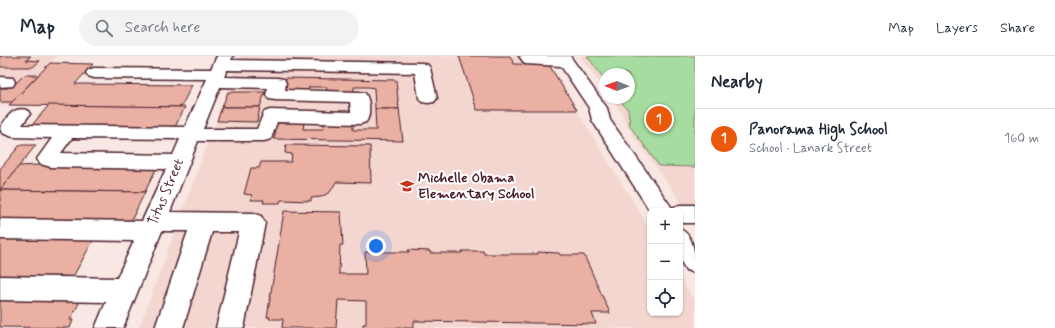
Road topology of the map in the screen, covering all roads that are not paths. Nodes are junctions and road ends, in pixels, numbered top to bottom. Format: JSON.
{"nodes":[{"id":1,"x":527,"y":56,"type":"edge"},
{"id":2,"x":564,"y":58,"type":"edge"},
{"id":3,"x":219,"y":69,"type":"edge"},
{"id":4,"x":94,"y":73,"type":"dead end"},
{"id":5,"x":275,"y":95,"type":"junction"},
{"id":6,"x":428,"y":98,"type":"dead end"},
{"id":7,"x":21,"y":114,"type":"dead end"},
{"id":8,"x":270,"y":116,"type":"junction"},
{"id":9,"x":67,"y":132,"type":"junction"},
{"id":10,"x":190,"y":134,"type":"junction"},
{"id":11,"x":179,"y":162,"type":"junction"},
{"id":12,"x":660,"y":208,"type":"edge"},
{"id":13,"x":683,"y":214,"type":"edge"},
{"id":14,"x":695,"y":214,"type":"edge"},
{"id":15,"x":203,"y":222,"type":"junction"},
{"id":16,"x":152,"y":226,"type":"junction"},
{"id":17,"x":0,"y":229,"type":"edge"},
{"id":18,"x":683,"y":244,"type":"edge"},
{"id":19,"x":695,"y":262,"type":"edge"},
{"id":20,"x":0,"y":288,"type":"edge"},
{"id":21,"x":124,"y":290,"type":"junction"},
{"id":22,"x":109,"y":328,"type":"edge"},
{"id":23,"x":168,"y":328,"type":"edge"},
{"id":24,"x":230,"y":328,"type":"edge"}],
"edges":[{"from":1,"to":2,"type":"street"},
{"from":2,"to":12,"type":"street"},
{"from":3,"to":4,"type":"street"},
{"from":3,"to":5,"type":"street"},
{"from":3,"to":6,"type":"street"},
{"from":3,"to":10,"type":"street","name":"Titus Street"},
{"from":5,"to":8,"type":"street"},
{"from":5,"to":8,"type":"street"},
{"from":7,"to":9,"type":"street"},
{"from":8,"to":10,"type":"street"},
{"from":9,"to":10,"type":"street"},
{"from":9,"to":11,"type":"street"},
{"from":10,"to":11,"type":"street","name":"Titus Street"},
{"from":11,"to":16,"type":"street","name":"Titus Street"},
{"from":13,"to":14,"type":"street"},
{"from":15,"to":16,"type":"street"},
{"from":15,"to":23,"type":"street"},
{"from":15,"to":24,"type":"street"},
{"from":16,"to":17,"type":"street"},
{"from":16,"to":21,"type":"street","name":"Titus Street"},
{"from":18,"to":19,"type":"street"},
{"from":20,"to":21,"type":"street"},
{"from":21,"to":22,"type":"street","name":"Titus Street"}]}
